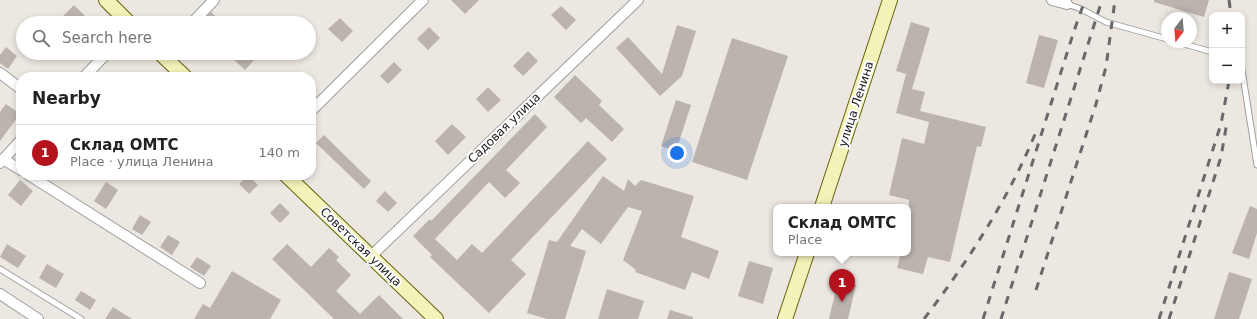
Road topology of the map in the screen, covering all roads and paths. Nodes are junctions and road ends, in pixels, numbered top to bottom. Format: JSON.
{"nodes":[{"id":1,"x":106,"y":0,"type":"edge"},
{"id":2,"x":214,"y":0,"type":"edge"},
{"id":3,"x":423,"y":0,"type":"edge"},
{"id":4,"x":638,"y":0,"type":"edge"},
{"id":5,"x":890,"y":0,"type":"edge"},
{"id":6,"x":1052,"y":0,"type":"edge"},
{"id":7,"x":1067,"y":4,"type":"joint"},
{"id":8,"x":122,"y":16,"type":"edge"},
{"id":9,"x":199,"y":16,"type":"edge"},
{"id":10,"x":1161,"y":37,"type":"edge"},
{"id":11,"x":1197,"y":48,"type":"edge"},
{"id":12,"x":1209,"y":51,"type":"edge"},
{"id":13,"x":100,"y":60,"type":"edge"},
{"id":14,"x":168,"y":60,"type":"edge"},
{"id":15,"x":89,"y":72,"type":"edge"},
{"id":16,"x":180,"y":72,"type":"edge"},
{"id":17,"x":0,"y":73,"type":"edge"},
{"id":18,"x":1244,"y":84,"type":"edge"},
{"id":19,"x":16,"y":85,"type":"edge"},
{"id":20,"x":316,"y":106,"type":"edge"},
{"id":21,"x":16,"y":146,"type":"edge"},
{"id":22,"x":2,"y":161,"type":"edge"},
{"id":23,"x":1257,"y":165,"type":"edge"},
{"id":24,"x":16,"y":168,"type":"edge"},
{"id":25,"x":37,"y":180,"type":"edge"},
{"id":26,"x":291,"y":180,"type":"edge"},
{"id":27,"x":823,"y":204,"type":"edge"},
{"id":28,"x":806,"y":256,"type":"edge"},
{"id":29,"x":370,"y":257,"type":"junction"},
{"id":30,"x":0,"y":269,"type":"edge"},
{"id":31,"x":200,"y":283,"type":"dead end"},
{"id":32,"x":0,"y":294,"type":"edge"},
{"id":33,"x":37,"y":319,"type":"edge"},
{"id":34,"x":81,"y":319,"type":"edge"},
{"id":35,"x":436,"y":319,"type":"edge"},
{"id":36,"x":785,"y":319,"type":"edge"}],
"edges":[{"from":1,"to":8,"type":"street"},
{"from":2,"to":9,"type":"street"},
{"from":3,"to":20,"type":"street"},
{"from":4,"to":29,"type":"street","name":"Садовая улица"},
{"from":5,"to":27,"type":"street","name":"улица Ленина"},
{"from":6,"to":7,"type":"street"},
{"from":7,"to":10,"type":"lane"},
{"from":11,"to":12,"type":"lane"},
{"from":13,"to":15,"type":"street"},
{"from":14,"to":16,"type":"street"},
{"from":17,"to":19,"type":"street"},
{"from":18,"to":23,"type":"lane"},
{"from":21,"to":22,"type":"street"},
{"from":22,"to":24,"type":"street"},
{"from":25,"to":31,"type":"street"},
{"from":26,"to":29,"type":"street","name":"Советская улица"},
{"from":28,"to":36,"type":"street"},
{"from":29,"to":35,"type":"street","name":"Советская улица"},
{"from":30,"to":34,"type":"lane"},
{"from":32,"to":33,"type":"street"}]}
